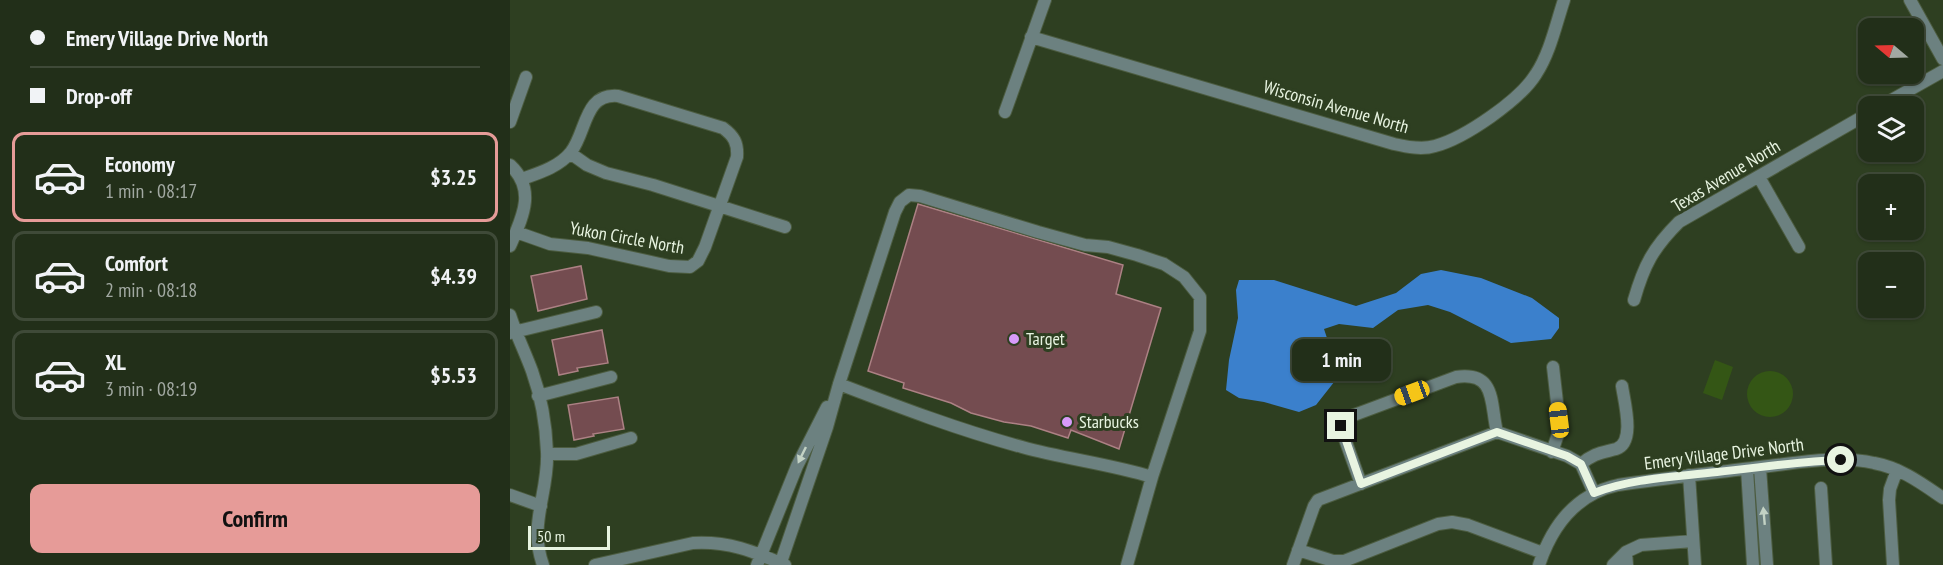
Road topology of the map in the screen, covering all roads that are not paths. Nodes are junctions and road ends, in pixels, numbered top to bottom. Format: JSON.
{"nodes":[{"id":1,"x":1045,"y":0,"type":"edge"},
{"id":2,"x":1564,"y":0,"type":"edge"},
{"id":3,"x":1910,"y":0,"type":"edge"},
{"id":4,"x":1031,"y":37,"type":"junction"},
{"id":5,"x":1943,"y":59,"type":"edge"},
{"id":6,"x":1943,"y":71,"type":"edge"},
{"id":7,"x":526,"y":77,"type":"dead end"},
{"id":8,"x":1899,"y":96,"type":"edge"},
{"id":9,"x":1005,"y":112,"type":"dead end"},
{"id":10,"x":1858,"y":119,"type":"edge"},
{"id":11,"x":510,"y":122,"type":"edge"},
{"id":12,"x":570,"y":153,"type":"junction"},
{"id":13,"x":510,"y":165,"type":"edge"},
{"id":14,"x":1759,"y":177,"type":"junction"},
{"id":15,"x":522,"y":179,"type":"junction"},
{"id":16,"x":720,"y":205,"type":"junction"},
{"id":17,"x":785,"y":227,"type":"dead end"},
{"id":18,"x":516,"y":232,"type":"junction"},
{"id":19,"x":510,"y":246,"type":"edge"},
{"id":20,"x":1800,"y":248,"type":"dead end"},
{"id":21,"x":1634,"y":300,"type":"dead end"},
{"id":22,"x":596,"y":312,"type":"dead end"},
{"id":23,"x":510,"y":315,"type":"edge"},
{"id":24,"x":513,"y":332,"type":"edge"},
{"id":25,"x":1553,"y":367,"type":"dead end"},
{"id":26,"x":611,"y":377,"type":"dead end"},
{"id":27,"x":838,"y":384,"type":"junction"},
{"id":28,"x":1622,"y":386,"type":"dead end"},
{"id":29,"x":538,"y":396,"type":"junction"},
{"id":30,"x":1497,"y":432,"type":"junction"},
{"id":31,"x":631,"y":438,"type":"dead end"},
{"id":32,"x":1552,"y":452,"type":"junction"},
{"id":33,"x":547,"y":454,"type":"junction"},
{"id":34,"x":1581,"y":464,"type":"junction"},
{"id":35,"x":1753,"y":468,"type":"junction"},
{"id":36,"x":1897,"y":470,"type":"junction"},
{"id":37,"x":1689,"y":475,"type":"junction"},
{"id":38,"x":1152,"y":477,"type":"junction"},
{"id":39,"x":1361,"y":484,"type":"junction"},
{"id":40,"x":1821,"y":488,"type":"dead end"},
{"id":41,"x":1594,"y":493,"type":"junction"},
{"id":42,"x":510,"y":495,"type":"edge"},
{"id":43,"x":1943,"y":498,"type":"edge"},
{"id":44,"x":541,"y":506,"type":"junction"},
{"id":45,"x":1693,"y":541,"type":"junction"},
{"id":46,"x":1299,"y":550,"type":"junction"},
{"id":47,"x":1626,"y":552,"type":"junction"},
{"id":48,"x":1543,"y":553,"type":"junction"},
{"id":49,"x":759,"y":560,"type":"edge"},
{"id":50,"x":782,"y":564,"type":"edge"},
{"id":51,"x":543,"y":565,"type":"edge"},
{"id":52,"x":596,"y":565,"type":"edge"},
{"id":53,"x":1127,"y":565,"type":"edge"},
{"id":54,"x":1293,"y":565,"type":"edge"},
{"id":55,"x":1539,"y":565,"type":"edge"},
{"id":56,"x":1613,"y":565,"type":"edge"},
{"id":57,"x":1627,"y":565,"type":"edge"},
{"id":58,"x":1695,"y":565,"type":"edge"},
{"id":59,"x":1753,"y":565,"type":"edge"},
{"id":60,"x":1767,"y":565,"type":"edge"},
{"id":61,"x":1826,"y":565,"type":"edge"},
{"id":62,"x":1893,"y":565,"type":"edge"}],
"edges":[{"from":1,"to":4,"type":"street"},
{"from":2,"to":4,"type":"street","name":"Wisconsin Avenue North"},
{"from":3,"to":5,"type":"street"},
{"from":4,"to":9,"type":"street"},
{"from":6,"to":8,"type":"street"},
{"from":7,"to":11,"type":"street"},
{"from":10,"to":14,"type":"street","name":"Texas Avenue North"},
{"from":12,"to":15,"type":"street","name":"Yukon Circle North"},
{"from":12,"to":16,"type":"street"},
{"from":12,"to":16,"type":"street","name":"Yukon Circle North"},
{"from":13,"to":15,"type":"street"},
{"from":14,"to":20,"type":"street"},
{"from":14,"to":21,"type":"street","name":"Texas Avenue North"},
{"from":15,"to":18,"type":"street"},
{"from":16,"to":17,"type":"street"},
{"from":16,"to":18,"type":"street","name":"Yukon Circle North"},
{"from":18,"to":19,"type":"street"},
{"from":22,"to":24,"type":"street"},
{"from":23,"to":24,"type":"street"},
{"from":24,"to":29,"type":"street"},
{"from":25,"to":32,"type":"street"},
{"from":26,"to":29,"type":"street"},
{"from":27,"to":38,"type":"street"},
{"from":27,"to":38,"type":"street"},
{"from":27,"to":49,"type":"street","one_way":true},
{"from":27,"to":50,"type":"street"},
{"from":28,"to":34,"type":"street"},
{"from":29,"to":33,"type":"street"},
{"from":30,"to":32,"type":"street"},
{"from":30,"to":39,"type":"street"},
{"from":30,"to":39,"type":"street"},
{"from":31,"to":33,"type":"street"},
{"from":32,"to":34,"type":"street"},
{"from":33,"to":44,"type":"street"},
{"from":34,"to":41,"type":"street"},
{"from":35,"to":36,"type":"street","name":"Emery Village Drive North"},
{"from":35,"to":37,"type":"street","name":"Emery Village Drive North"},
{"from":35,"to":59,"type":"street"},
{"from":60,"to":35,"type":"street","one_way":true},
{"from":36,"to":43,"type":"street","name":"Emery Village Drive North"},
{"from":36,"to":62,"type":"street"},
{"from":37,"to":41,"type":"street","name":"Emery Village Drive North"},
{"from":37,"to":45,"type":"street"},
{"from":38,"to":53,"type":"street"},
{"from":39,"to":46,"type":"street"},
{"from":40,"to":61,"type":"street"},
{"from":41,"to":48,"type":"street","name":"Emery Village Drive North"},
{"from":42,"to":44,"type":"street"},
{"from":44,"to":51,"type":"street"},
{"from":45,"to":47,"type":"street"},
{"from":45,"to":58,"type":"street"},
{"from":46,"to":48,"type":"street"},
{"from":46,"to":54,"type":"street"},
{"from":47,"to":56,"type":"street"},
{"from":47,"to":57,"type":"street"},
{"from":48,"to":55,"type":"street","name":"Emery Village Drive North"},
{"from":49,"to":50,"type":"street"},
{"from":49,"to":52,"type":"street"}]}
